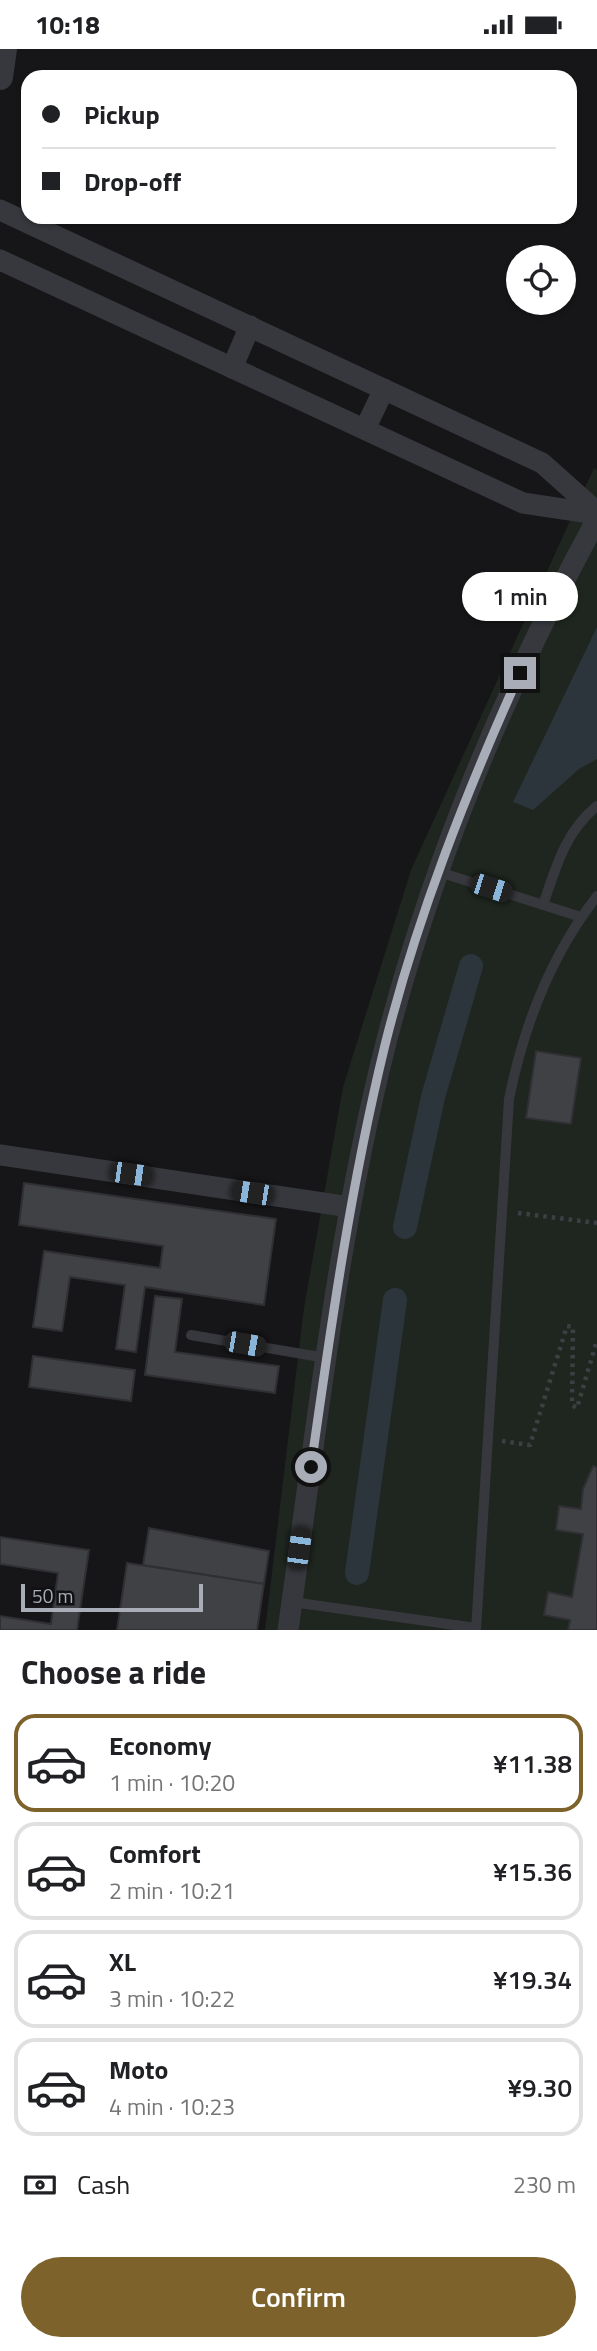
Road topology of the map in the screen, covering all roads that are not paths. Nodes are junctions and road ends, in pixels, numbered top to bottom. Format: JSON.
{"nodes":[{"id":1,"x":4,"y":49,"type":"edge"},
{"id":2,"x":0,"y":76,"type":"edge"},
{"id":3,"x":0,"y":210,"type":"edge"},
{"id":4,"x":21,"y":220,"type":"edge"},
{"id":5,"x":30,"y":224,"type":"edge"},
{"id":6,"x":0,"y":260,"type":"edge"},
{"id":7,"x":250,"y":326,"type":"junction"},
{"id":8,"x":232,"y":367,"type":"junction"},
{"id":9,"x":384,"y":389,"type":"junction"},
{"id":10,"x":365,"y":429,"type":"junction"},
{"id":11,"x":597,"y":515,"type":"edge"},
{"id":12,"x":597,"y":806,"type":"edge"},
{"id":13,"x":439,"y":872,"type":"junction"},
{"id":14,"x":597,"y":896,"type":"edge"},
{"id":15,"x":544,"y":905,"type":"junction"},
{"id":16,"x":581,"y":917,"type":"junction"},
{"id":17,"x":0,"y":1156,"type":"edge"},
{"id":18,"x":350,"y":1207,"type":"junction"},
{"id":19,"x":191,"y":1335,"type":"dead end"},
{"id":20,"x":326,"y":1358,"type":"junction"},
{"id":21,"x":292,"y":1602,"type":"junction"},
{"id":22,"x":476,"y":1629,"type":"edge"},
{"id":23,"x":288,"y":1630,"type":"edge"}],
"edges":[{"from":1,"to":2,"type":"street"},
{"from":3,"to":4,"type":"street"},
{"from":5,"to":7,"type":"street"},
{"from":6,"to":8,"type":"street"},
{"from":7,"to":8,"type":"street"},
{"from":7,"to":9,"type":"street"},
{"from":8,"to":10,"type":"street"},
{"from":9,"to":10,"type":"street"},
{"from":9,"to":11,"type":"street"},
{"from":10,"to":11,"type":"street"},
{"from":11,"to":13,"type":"street"},
{"from":12,"to":15,"type":"lane"},
{"from":13,"to":15,"type":"lane"},
{"from":13,"to":18,"type":"street"},
{"from":14,"to":16,"type":"lane"},
{"from":15,"to":16,"type":"lane"},
{"from":16,"to":22,"type":"lane"},
{"from":17,"to":18,"type":"street"},
{"from":18,"to":20,"type":"street"},
{"from":19,"to":20,"type":"lane"},
{"from":20,"to":21,"type":"street"},
{"from":21,"to":22,"type":"lane"},
{"from":21,"to":23,"type":"street"}]}
